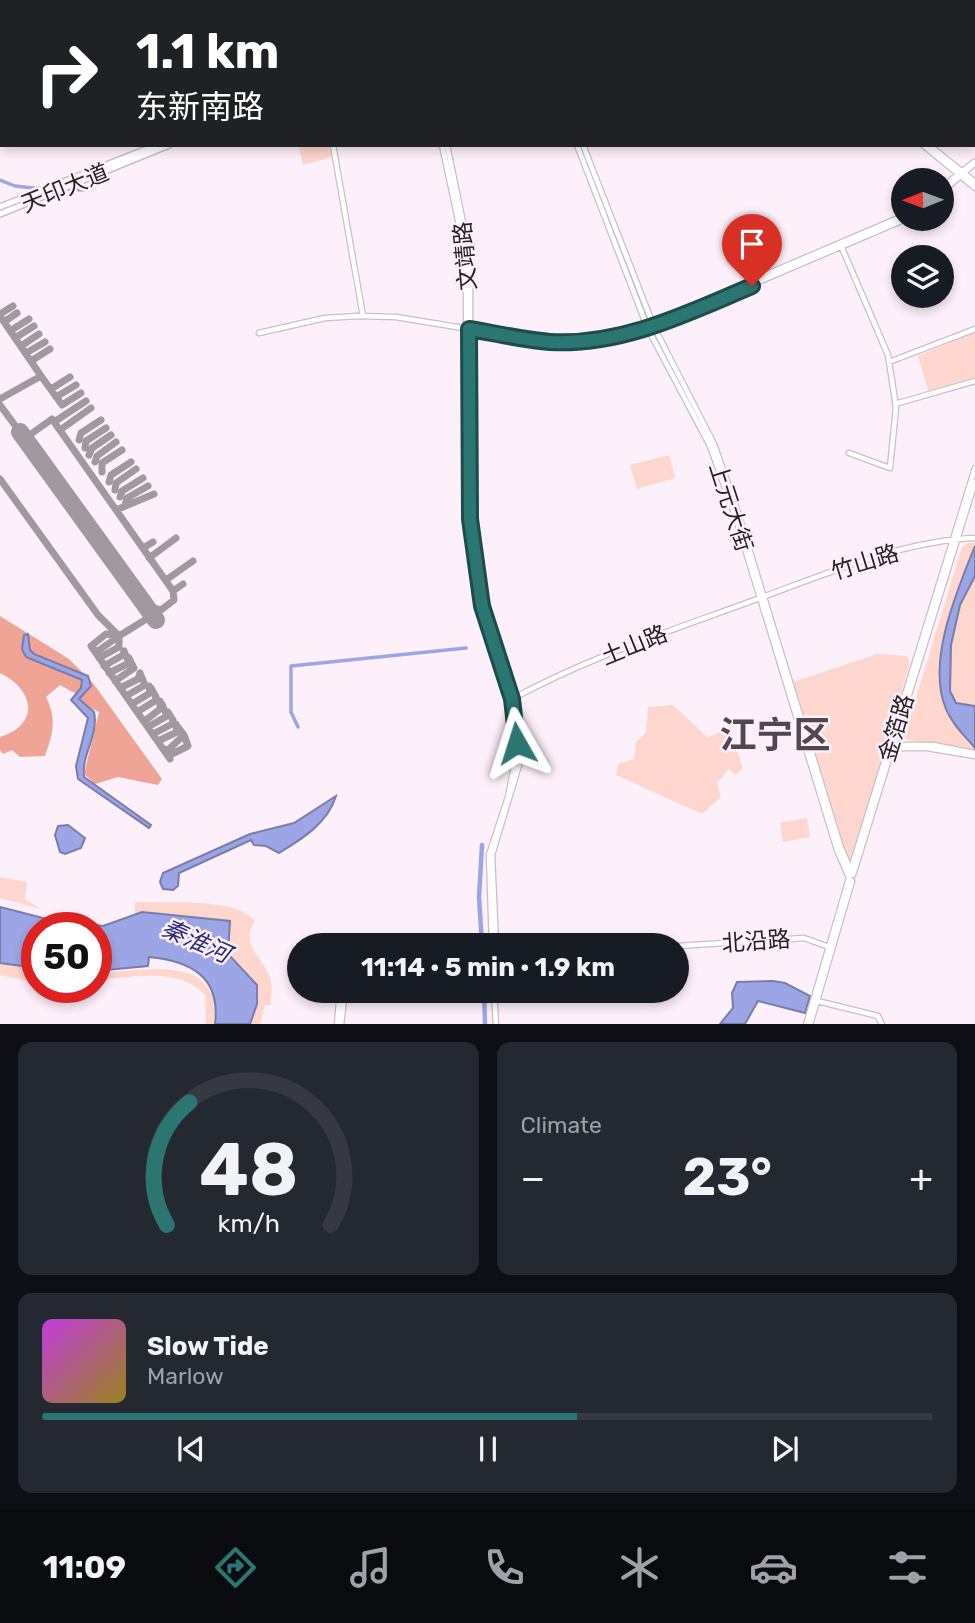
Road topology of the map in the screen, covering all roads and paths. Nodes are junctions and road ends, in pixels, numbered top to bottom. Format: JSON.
{"nodes":[{"id":1,"x":152,"y":147,"type":"edge"},
{"id":2,"x":164,"y":147,"type":"edge"},
{"id":3,"x":333,"y":147,"type":"edge"},
{"id":4,"x":445,"y":147,"type":"edge"},
{"id":5,"x":578,"y":147,"type":"edge"},
{"id":6,"x":584,"y":147,"type":"edge"},
{"id":7,"x":926,"y":147,"type":"edge"},
{"id":8,"x":931,"y":147,"type":"edge"},
{"id":9,"x":975,"y":162,"type":"edge"},
{"id":10,"x":961,"y":174,"type":"junction"},
{"id":11,"x":954,"y":180,"type":"edge"},
{"id":12,"x":975,"y":182,"type":"edge"},
{"id":13,"x":975,"y":188,"type":"edge"},
{"id":14,"x":0,"y":207,"type":"edge"},
{"id":15,"x":0,"y":214,"type":"edge"},
{"id":16,"x":891,"y":224,"type":"edge"},
{"id":17,"x":891,"y":224,"type":"edge"},
{"id":18,"x":842,"y":248,"type":"junction"},
{"id":19,"x":363,"y":316,"type":"junction"},
{"id":20,"x":650,"y":326,"type":"junction"},
{"id":21,"x":467,"y":329,"type":"junction"},
{"id":22,"x":975,"y":329,"type":"edge"},
{"id":23,"x":259,"y":334,"type":"dead end"},
{"id":24,"x":889,"y":362,"type":"junction"},
{"id":25,"x":975,"y":382,"type":"edge"},
{"id":26,"x":896,"y":406,"type":"junction"},
{"id":27,"x":849,"y":453,"type":"dead end"},
{"id":28,"x":975,"y":468,"type":"edge"},
{"id":29,"x":975,"y":482,"type":"edge"},
{"id":30,"x":975,"y":538,"type":"edge"},
{"id":31,"x":956,"y":539,"type":"junction"},
{"id":32,"x":762,"y":597,"type":"junction"},
{"id":33,"x":512,"y":699,"type":"junction"},
{"id":34,"x":892,"y":746,"type":"junction"},
{"id":35,"x":974,"y":754,"type":"edge"},
{"id":36,"x":852,"y":868,"type":"junction"},
{"id":37,"x":851,"y":878,"type":"junction"},
{"id":38,"x":493,"y":933,"type":"edge"},
{"id":39,"x":494,"y":933,"type":"edge"},
{"id":40,"x":689,"y":945,"type":"edge"},
{"id":41,"x":832,"y":948,"type":"junction"},
{"id":42,"x":820,"y":989,"type":"junction"},
{"id":43,"x":817,"y":1001,"type":"junction"},
{"id":44,"x":341,"y":1003,"type":"edge"},
{"id":45,"x":496,"y":1003,"type":"edge"},
{"id":46,"x":339,"y":1024,"type":"edge"},
{"id":47,"x":497,"y":1024,"type":"edge"},
{"id":48,"x":808,"y":1024,"type":"edge"},
{"id":49,"x":882,"y":1024,"type":"edge"}],
"edges":[{"from":1,"to":14,"type":"main road","name":"天印大道"},
{"from":2,"to":15,"type":"main road","name":"天印大道"},
{"from":3,"to":19,"type":"main road"},
{"from":4,"to":21,"type":"main road","name":"文靖路"},
{"from":5,"to":20,"type":"main road","name":"上元大街"},
{"from":6,"to":20,"type":"main road","name":"上元大街"},
{"from":7,"to":10,"type":"main road"},
{"from":8,"to":10,"type":"main road"},
{"from":9,"to":10,"type":"main road"},
{"from":10,"to":11,"type":"main road"},
{"from":10,"to":12,"type":"main road"},
{"from":10,"to":13,"type":"main road"},
{"from":16,"to":20,"type":"main road"},
{"from":17,"to":18,"type":"main road"},
{"from":18,"to":20,"type":"main road"},
{"from":18,"to":24,"type":"main road"},
{"from":19,"to":21,"type":"main road"},
{"from":19,"to":23,"type":"main road"},
{"from":20,"to":21,"type":"main road"},
{"from":20,"to":32,"type":"main road","name":"上元大街"},
{"from":21,"to":33,"type":"main road","name":"文靖路"},
{"from":21,"to":38,"type":"main road","name":"文靖路"},
{"from":22,"to":24,"type":"main road"},
{"from":24,"to":26,"type":"main road"},
{"from":25,"to":26,"type":"main road"},
{"from":26,"to":27,"type":"main road"},
{"from":28,"to":31,"type":"main road","name":"金箔路"},
{"from":29,"to":31,"type":"main road","name":"金箔路"},
{"from":30,"to":31,"type":"main road","name":"竹山路"},
{"from":31,"to":32,"type":"main road","name":"竹山路"},
{"from":31,"to":34,"type":"main road","name":"金箔路"},
{"from":32,"to":33,"type":"main road","name":"土山路"},
{"from":32,"to":36,"type":"main road","name":"上元大街"},
{"from":32,"to":37,"type":"main road","name":"上元大街"},
{"from":33,"to":39,"type":"main road","name":"文靖路"},
{"from":34,"to":35,"type":"main road"},
{"from":34,"to":36,"type":"main road","name":"金箔路"},
{"from":34,"to":37,"type":"main road","name":"金箔路"},
{"from":36,"to":37,"type":"main road","name":"上元大街"},
{"from":37,"to":41,"type":"main road","name":"金箔路"},
{"from":40,"to":41,"type":"main road","name":"北沿路"},
{"from":41,"to":42,"type":"main road","name":"金箔路"},
{"from":42,"to":43,"type":"main road"},
{"from":42,"to":48,"type":"main road"},
{"from":43,"to":48,"type":"main road"},
{"from":43,"to":49,"type":"main road"},
{"from":44,"to":46,"type":"main road"},
{"from":45,"to":47,"type":"main road"}]}
